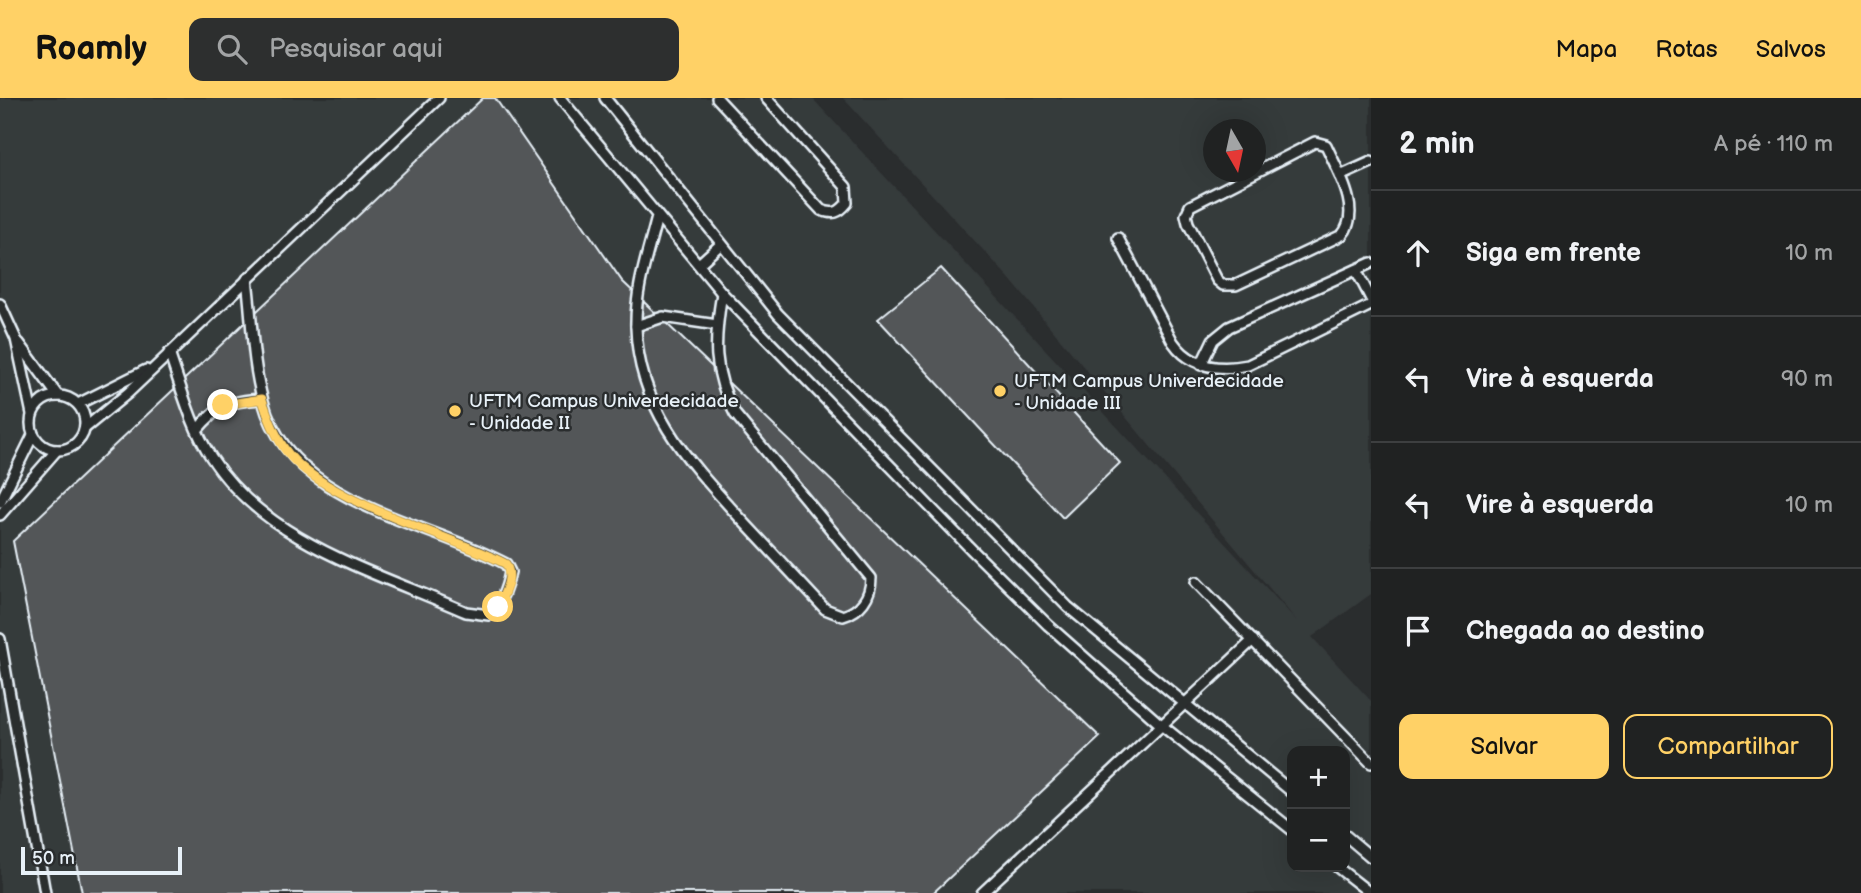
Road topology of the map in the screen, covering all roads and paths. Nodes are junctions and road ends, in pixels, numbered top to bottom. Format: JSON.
{"nodes":[{"id":1,"x":439,"y":98,"type":"edge"},
{"id":2,"x":560,"y":98,"type":"edge"},
{"id":3,"x":605,"y":98,"type":"edge"},
{"id":4,"x":717,"y":98,"type":"edge"},
{"id":5,"x":766,"y":98,"type":"edge"},
{"id":6,"x":1371,"y":162,"type":"edge"},
{"id":7,"x":1340,"y":176,"type":"junction"},
{"id":8,"x":657,"y":216,"type":"junction"},
{"id":9,"x":1118,"y":238,"type":"dead end"},
{"id":10,"x":722,"y":244,"type":"junction"},
{"id":11,"x":700,"y":263,"type":"junction"},
{"id":12,"x":1371,"y":263,"type":"edge"},
{"id":13,"x":1356,"y":270,"type":"junction"},
{"id":14,"x":247,"y":279,"type":"junction"},
{"id":15,"x":722,"y":293,"type":"junction"},
{"id":16,"x":1371,"y":299,"type":"edge"},
{"id":17,"x":0,"y":304,"type":"edge"},
{"id":18,"x":1371,"y":305,"type":"edge"},
{"id":19,"x":717,"y":325,"type":"junction"},
{"id":20,"x":636,"y":326,"type":"junction"},
{"id":21,"x":16,"y":339,"type":"junction"},
{"id":22,"x":169,"y":352,"type":"junction"},
{"id":23,"x":1201,"y":365,"type":"junction"},
{"id":24,"x":154,"y":366,"type":"junction"},
{"id":25,"x":58,"y":396,"type":"junction"},
{"id":26,"x":262,"y":399,"type":"junction"},
{"id":27,"x":78,"y":404,"type":"junction"},
{"id":28,"x":32,"y":414,"type":"junction"},
{"id":29,"x":85,"y":428,"type":"junction"},
{"id":30,"x":197,"y":430,"type":"junction"},
{"id":31,"x":33,"y":435,"type":"junction"},
{"id":32,"x":57,"y":450,"type":"junction"},
{"id":33,"x":0,"y":502,"type":"edge"},
{"id":34,"x":0,"y":516,"type":"edge"},
{"id":35,"x":1196,"y":582,"type":"dead end"},
{"id":36,"x":0,"y":639,"type":"edge"},
{"id":37,"x":1252,"y":640,"type":"junction"},
{"id":38,"x":1183,"y":702,"type":"junction"},
{"id":39,"x":1160,"y":724,"type":"junction"},
{"id":40,"x":1371,"y":763,"type":"edge"},
{"id":41,"x":1287,"y":788,"type":"edge"},
{"id":42,"x":1287,"y":826,"type":"edge"},
{"id":43,"x":1350,"y":839,"type":"edge"},
{"id":44,"x":1371,"y":857,"type":"edge"},
{"id":45,"x":1343,"y":872,"type":"edge"},
{"id":46,"x":45,"y":893,"type":"edge"},
{"id":47,"x":982,"y":893,"type":"edge"},
{"id":48,"x":1370,"y":893,"type":"edge"}],
"edges":[{"from":1,"to":14,"type":"lane"},
{"from":2,"to":8,"type":"lane"},
{"from":3,"to":10,"type":"lane"},
{"from":4,"to":5,"type":"lane"},
{"from":6,"to":7,"type":"lane"},
{"from":7,"to":7,"type":"lane"},
{"from":8,"to":11,"type":"lane"},
{"from":8,"to":20,"type":"lane"},
{"from":9,"to":23,"type":"lane"},
{"from":10,"to":11,"type":"lane"},
{"from":10,"to":38,"type":"lane"},
{"from":11,"to":15,"type":"lane"},
{"from":12,"to":13,"type":"lane"},
{"from":13,"to":16,"type":"lane"},
{"from":13,"to":23,"type":"lane"},
{"from":14,"to":22,"type":"lane"},
{"from":14,"to":26,"type":"lane"},
{"from":15,"to":19,"type":"lane"},
{"from":15,"to":39,"type":"lane"},
{"from":17,"to":21,"type":"lane"},
{"from":18,"to":23,"type":"lane"},
{"from":19,"to":20,"type":"lane"},
{"from":19,"to":20,"type":"lane"},
{"from":21,"to":25,"type":"lane"},
{"from":21,"to":28,"type":"lane"},
{"from":22,"to":24,"type":"lane"},
{"from":22,"to":30,"type":"lane"},
{"from":24,"to":27,"type":"lane"},
{"from":24,"to":29,"type":"lane"},
{"from":25,"to":27,"type":"lane"},
{"from":25,"to":28,"type":"lane"},
{"from":26,"to":30,"type":"lane"},
{"from":26,"to":30,"type":"lane"},
{"from":27,"to":29,"type":"lane"},
{"from":28,"to":31,"type":"lane"},
{"from":29,"to":32,"type":"lane"},
{"from":31,"to":32,"type":"lane"},
{"from":31,"to":33,"type":"lane"},
{"from":32,"to":34,"type":"lane"},
{"from":35,"to":37,"type":"lane"},
{"from":36,"to":46,"type":"lane"},
{"from":37,"to":38,"type":"lane"},
{"from":37,"to":40,"type":"lane"},
{"from":38,"to":39,"type":"lane"},
{"from":38,"to":41,"type":"lane"},
{"from":39,"to":42,"type":"lane"},
{"from":39,"to":47,"type":"lane"},
{"from":43,"to":44,"type":"lane"},
{"from":45,"to":48,"type":"lane"}]}
